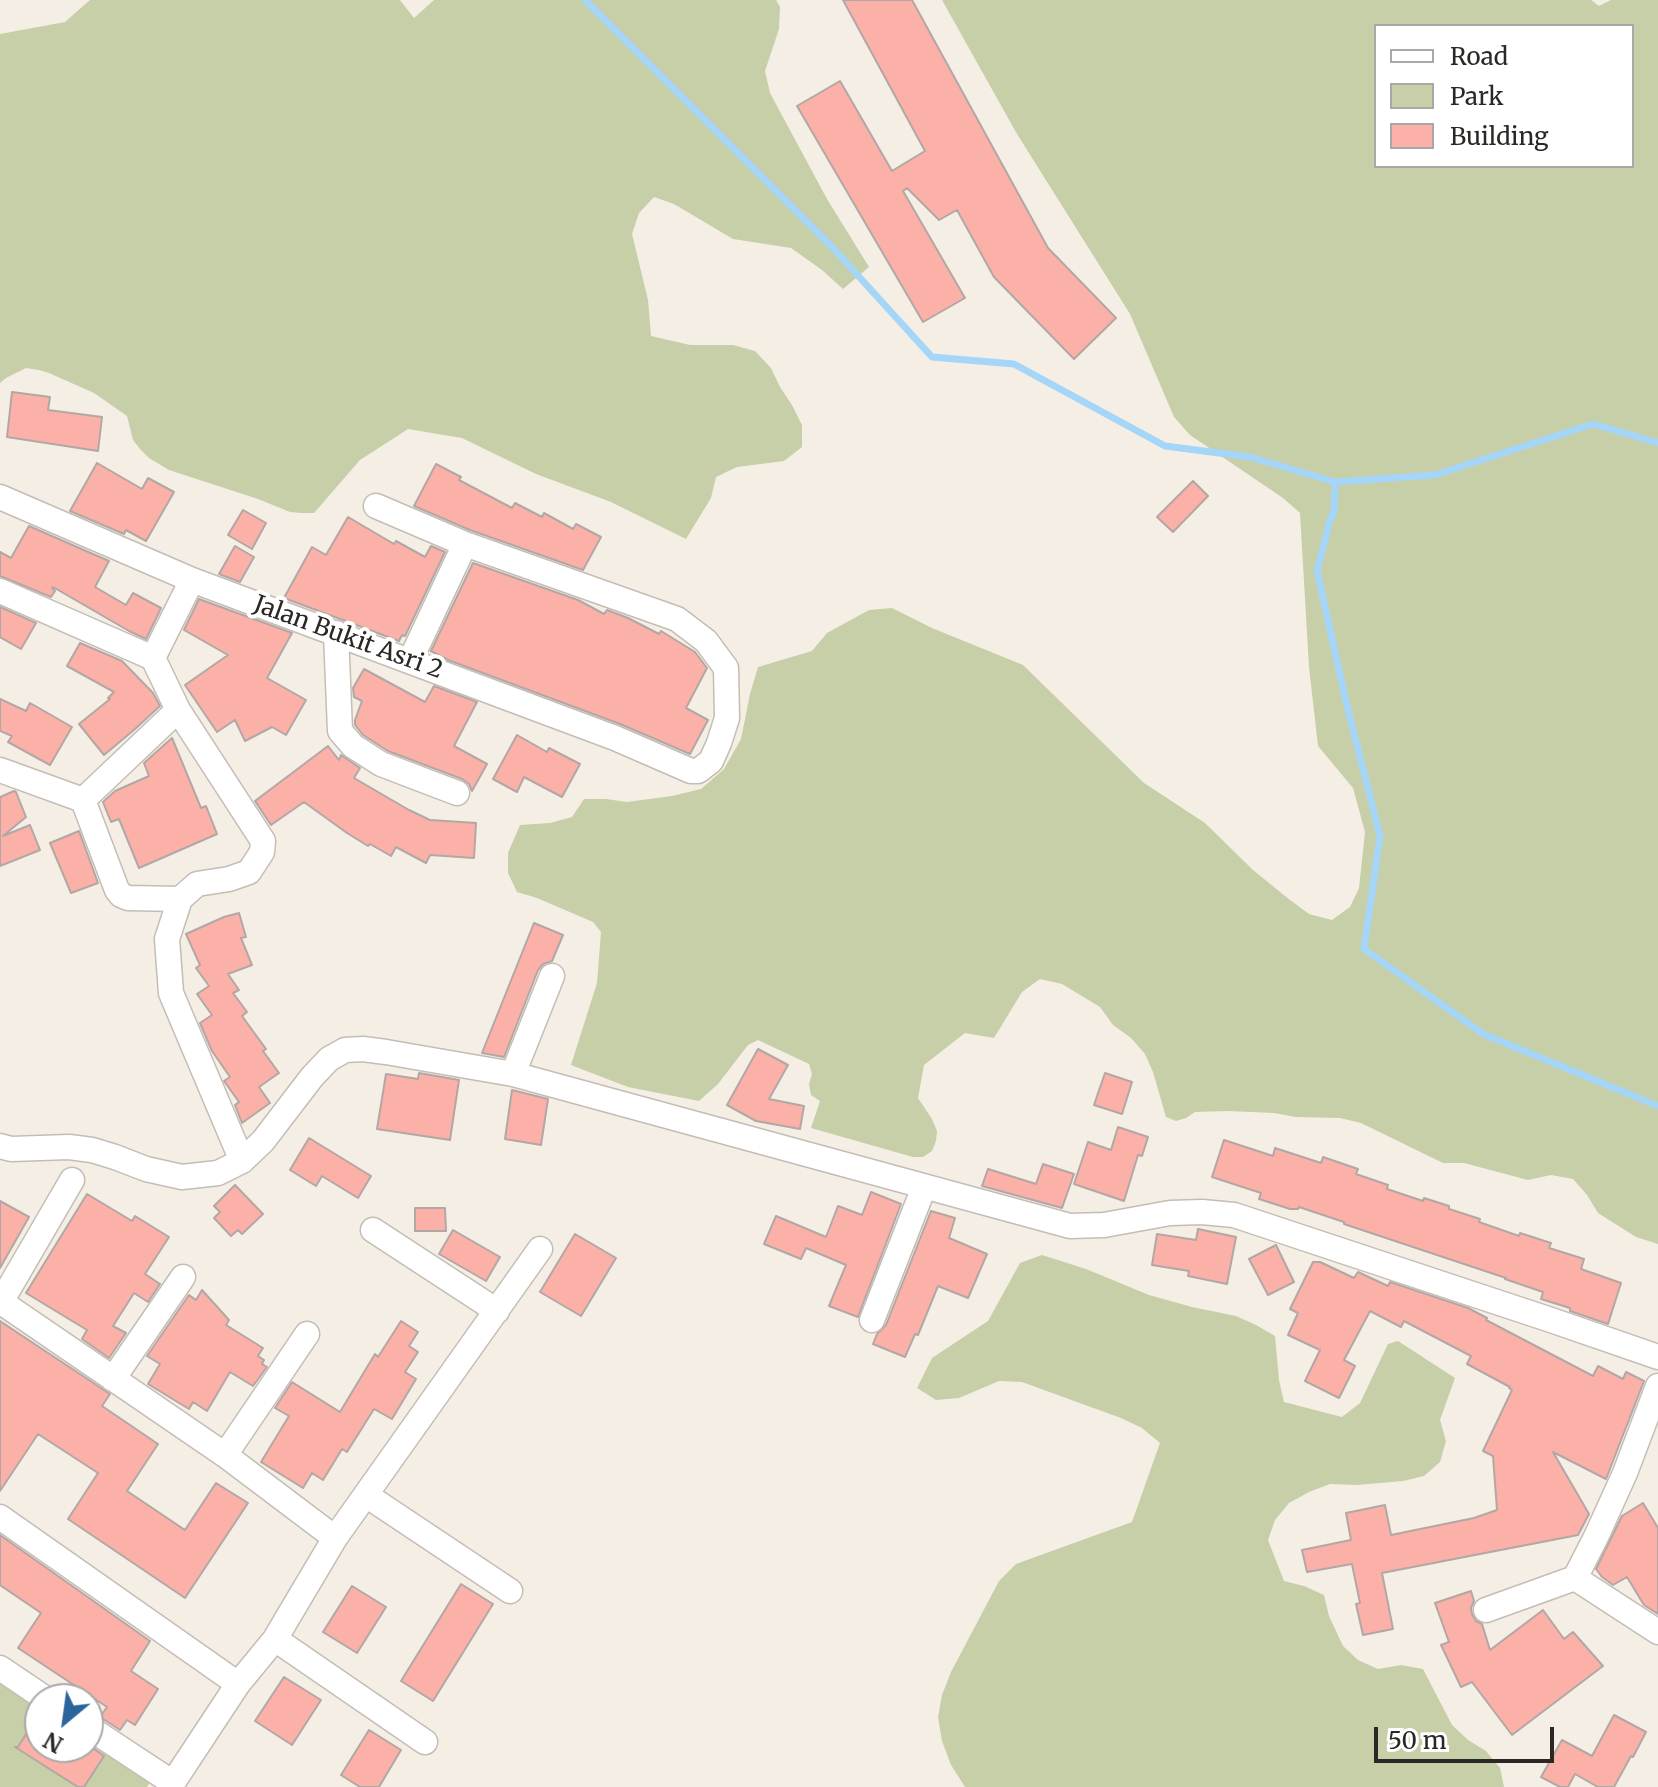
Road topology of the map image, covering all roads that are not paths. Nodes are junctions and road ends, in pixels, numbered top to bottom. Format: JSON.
{"nodes":[{"id":1,"x":0,"y":497,"type":"edge"},
{"id":2,"x":376,"y":506,"type":"dead end"},
{"id":3,"x":465,"y":544,"type":"junction"},
{"id":4,"x":192,"y":580,"type":"junction"},
{"id":5,"x":0,"y":591,"type":"edge"},
{"id":6,"x":336,"y":633,"type":"junction"},
{"id":7,"x":153,"y":658,"type":"junction"},
{"id":8,"x":410,"y":661,"type":"junction"},
{"id":9,"x":178,"y":710,"type":"junction"},
{"id":10,"x":0,"y":770,"type":"edge"},
{"id":11,"x":457,"y":793,"type":"dead end"},
{"id":12,"x":83,"y":800,"type":"junction"},
{"id":13,"x":180,"y":899,"type":"junction"},
{"id":14,"x":552,"y":976,"type":"dead end"},
{"id":15,"x":513,"y":1074,"type":"junction"},
{"id":16,"x":0,"y":1146,"type":"edge"},
{"id":17,"x":242,"y":1161,"type":"junction"},
{"id":18,"x":72,"y":1180,"type":"dead end"},
{"id":19,"x":924,"y":1187,"type":"junction"},
{"id":20,"x":373,"y":1230,"type":"dead end"},
{"id":21,"x":540,"y":1249,"type":"dead end"},
{"id":22,"x":8,"y":1272,"type":"edge"},
{"id":23,"x":183,"y":1277,"type":"dead end"},
{"id":24,"x":0,"y":1303,"type":"edge"},
{"id":25,"x":497,"y":1311,"type":"junction"},
{"id":26,"x":872,"y":1320,"type":"dead end"},
{"id":27,"x":307,"y":1334,"type":"dead end"},
{"id":28,"x":1658,"y":1357,"type":"edge"},
{"id":29,"x":113,"y":1379,"type":"junction"},
{"id":30,"x":1658,"y":1386,"type":"edge"},
{"id":31,"x":225,"y":1455,"type":"junction"},
{"id":32,"x":366,"y":1495,"type":"junction"},
{"id":33,"x":0,"y":1517,"type":"edge"},
{"id":34,"x":335,"y":1538,"type":"junction"},
{"id":35,"x":1575,"y":1578,"type":"junction"},
{"id":36,"x":510,"y":1591,"type":"dead end"},
{"id":37,"x":1486,"y":1610,"type":"dead end"},
{"id":38,"x":1658,"y":1632,"type":"edge"},
{"id":39,"x":275,"y":1639,"type":"junction"},
{"id":40,"x":0,"y":1668,"type":"edge"},
{"id":41,"x":24,"y":1684,"type":"edge"},
{"id":42,"x":238,"y":1684,"type":"junction"},
{"id":43,"x":104,"y":1738,"type":"edge"},
{"id":44,"x":425,"y":1742,"type":"dead end"},
{"id":45,"x":172,"y":1785,"type":"edge"}],
"edges":[{"from":1,"to":4,"type":"street","name":"Jalan Bukit Asri 2"},
{"from":2,"to":3,"type":"street"},
{"from":3,"to":8,"type":"street"},
{"from":3,"to":8,"type":"street","name":"Jalan Bukit Asri 2"},
{"from":4,"to":6,"type":"street","name":"Jalan Bukit Asri 2"},
{"from":4,"to":7,"type":"street"},
{"from":5,"to":7,"type":"street"},
{"from":6,"to":8,"type":"street","name":"Jalan Bukit Asri 2"},
{"from":6,"to":11,"type":"street"},
{"from":7,"to":9,"type":"street"},
{"from":9,"to":12,"type":"street"},
{"from":9,"to":13,"type":"street"},
{"from":10,"to":12,"type":"street"},
{"from":12,"to":13,"type":"street"},
{"from":13,"to":17,"type":"street"},
{"from":14,"to":15,"type":"street"},
{"from":15,"to":17,"type":"street"},
{"from":15,"to":19,"type":"street"},
{"from":16,"to":17,"type":"street"},
{"from":18,"to":22,"type":"street"},
{"from":19,"to":26,"type":"street"},
{"from":19,"to":28,"type":"street"},
{"from":20,"to":25,"type":"street"},
{"from":21,"to":25,"type":"street"},
{"from":22,"to":24,"type":"street"},
{"from":23,"to":29,"type":"street"},
{"from":24,"to":29,"type":"street"},
{"from":25,"to":32,"type":"street"},
{"from":27,"to":31,"type":"street"},
{"from":29,"to":31,"type":"street"},
{"from":30,"to":35,"type":"street"},
{"from":31,"to":34,"type":"street"},
{"from":32,"to":34,"type":"street"},
{"from":32,"to":36,"type":"street"},
{"from":33,"to":42,"type":"street"},
{"from":34,"to":39,"type":"street"},
{"from":35,"to":37,"type":"street"},
{"from":35,"to":38,"type":"street"},
{"from":39,"to":42,"type":"street"},
{"from":39,"to":44,"type":"street"},
{"from":40,"to":41,"type":"street"},
{"from":42,"to":45,"type":"street"},
{"from":43,"to":45,"type":"street"}]}
